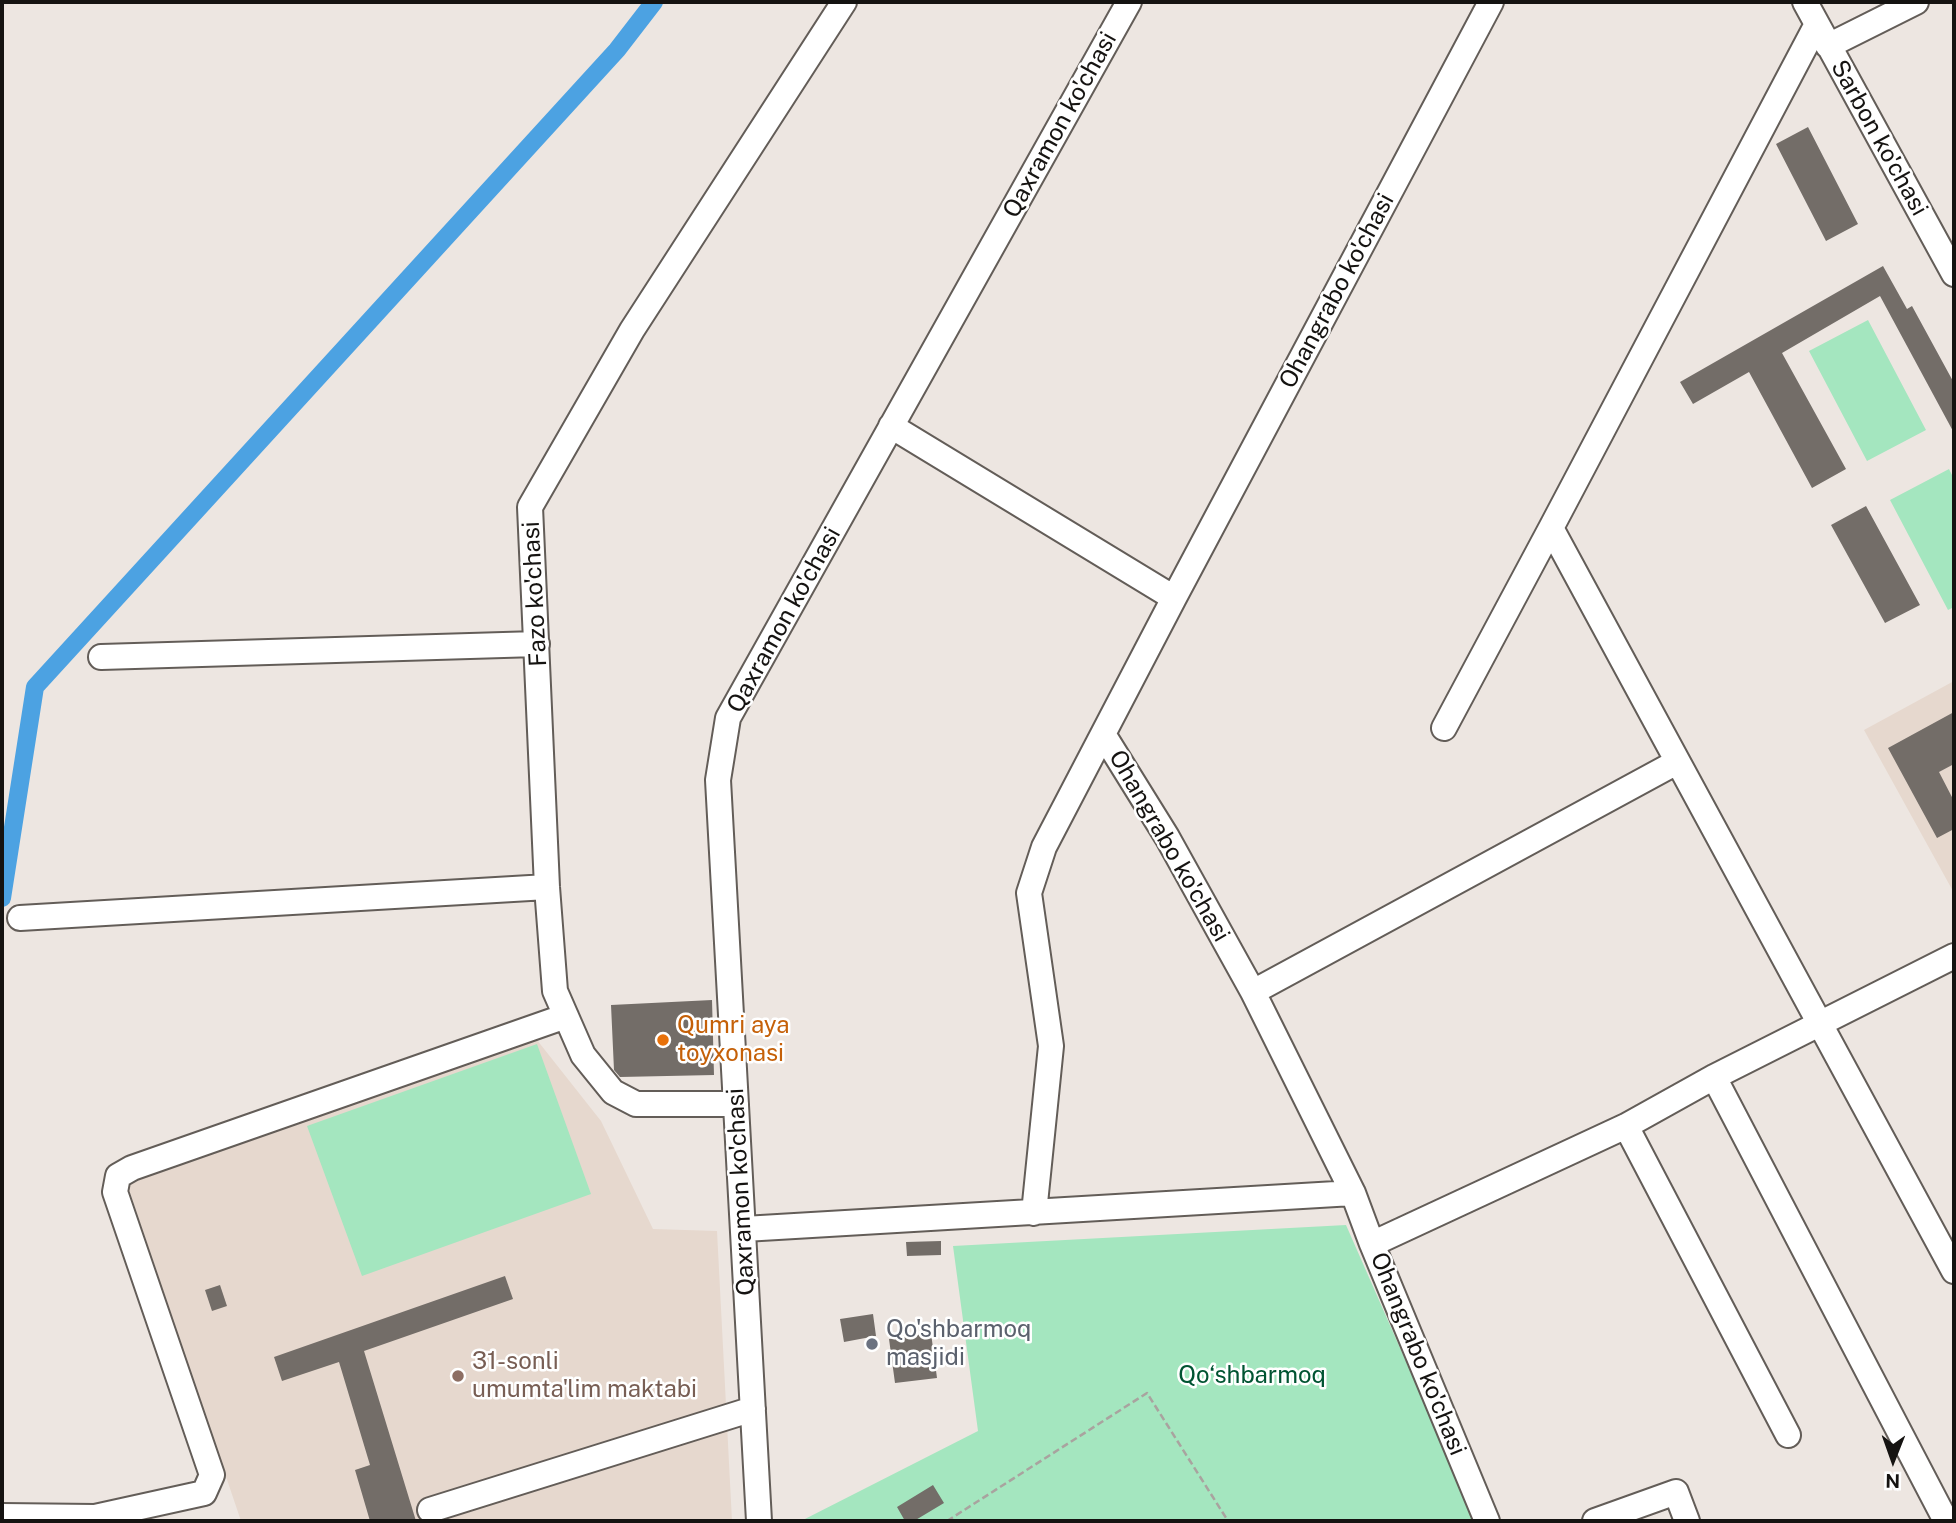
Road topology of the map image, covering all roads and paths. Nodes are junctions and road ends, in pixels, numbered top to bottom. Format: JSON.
{"nodes":[{"id":1,"x":844,"y":2,"type":"edge"},
{"id":2,"x":1129,"y":2,"type":"edge"},
{"id":3,"x":1491,"y":2,"type":"edge"},
{"id":4,"x":1805,"y":2,"type":"edge"},
{"id":5,"x":1916,"y":2,"type":"edge"},
{"id":6,"x":1823,"y":35,"type":"junction"},
{"id":7,"x":1954,"y":274,"type":"edge"},
{"id":8,"x":891,"y":426,"type":"junction"},
{"id":9,"x":1552,"y":528,"type":"junction"},
{"id":10,"x":1174,"y":597,"type":"junction"},
{"id":11,"x":537,"y":644,"type":"junction"},
{"id":12,"x":102,"y":657,"type":"dead end"},
{"id":13,"x":1444,"y":728,"type":"dead end"},
{"id":14,"x":1103,"y":734,"type":"junction"},
{"id":15,"x":1677,"y":762,"type":"junction"},
{"id":16,"x":548,"y":887,"type":"junction"},
{"id":17,"x":20,"y":918,"type":"dead end"},
{"id":18,"x":1954,"y":956,"type":"edge"},
{"id":19,"x":1253,"y":992,"type":"junction"},
{"id":20,"x":566,"y":1016,"type":"junction"},
{"id":21,"x":1820,"y":1025,"type":"junction"},
{"id":22,"x":1714,"y":1077,"type":"junction"},
{"id":23,"x":736,"y":1104,"type":"junction"},
{"id":24,"x":1626,"y":1126,"type":"junction"},
{"id":25,"x":1353,"y":1193,"type":"junction"},
{"id":26,"x":1034,"y":1213,"type":"junction"},
{"id":27,"x":744,"y":1229,"type":"junction"},
{"id":28,"x":1372,"y":1244,"type":"junction"},
{"id":29,"x":1954,"y":1270,"type":"edge"},
{"id":30,"x":753,"y":1409,"type":"junction"},
{"id":31,"x":1788,"y":1434,"type":"dead end"},
{"id":32,"x":430,"y":1510,"type":"dead end"},
{"id":33,"x":2,"y":1516,"type":"edge"},
{"id":34,"x":759,"y":1521,"type":"edge"},
{"id":35,"x":947,"y":1521,"type":"edge"},
{"id":36,"x":1228,"y":1521,"type":"edge"},
{"id":37,"x":1487,"y":1521,"type":"edge"},
{"id":38,"x":1595,"y":1521,"type":"edge"},
{"id":39,"x":1687,"y":1521,"type":"edge"},
{"id":40,"x":1946,"y":1521,"type":"edge"}],
"edges":[{"from":1,"to":11,"type":"street","name":"Fazo ko'chasi"},
{"from":2,"to":8,"type":"street","name":"Qaxramon ko'chasi"},
{"from":3,"to":10,"type":"street","name":"Ohangrabo ko'chasi"},
{"from":4,"to":6,"type":"street","name":"Sarbon ko'chasi"},
{"from":5,"to":6,"type":"street"},
{"from":6,"to":7,"type":"street","name":"Sarbon ko'chasi"},
{"from":6,"to":9,"type":"street"},
{"from":8,"to":10,"type":"street"},
{"from":8,"to":23,"type":"street","name":"Qaxramon ko'chasi"},
{"from":9,"to":13,"type":"street"},
{"from":9,"to":15,"type":"street"},
{"from":10,"to":14,"type":"street","name":"Ohangrabo ko'chasi"},
{"from":11,"to":12,"type":"street"},
{"from":11,"to":16,"type":"street","name":"Fazo ko'chasi"},
{"from":14,"to":19,"type":"street","name":"Ohangrabo ko'chasi"},
{"from":14,"to":26,"type":"street"},
{"from":15,"to":19,"type":"street"},
{"from":15,"to":21,"type":"street"},
{"from":16,"to":17,"type":"street"},
{"from":16,"to":20,"type":"street","name":"Fazo ko'chasi"},
{"from":18,"to":21,"type":"street"},
{"from":19,"to":25,"type":"street","name":"Ohangrabo ko'chasi"},
{"from":20,"to":23,"type":"street","name":"Fazo ko'chasi"},
{"from":20,"to":33,"type":"street"},
{"from":21,"to":22,"type":"street"},
{"from":21,"to":29,"type":"street"},
{"from":22,"to":24,"type":"street"},
{"from":22,"to":40,"type":"street"},
{"from":23,"to":27,"type":"street","name":"Qaxramon ko'chasi"},
{"from":24,"to":28,"type":"street"},
{"from":24,"to":31,"type":"street"},
{"from":25,"to":26,"type":"street"},
{"from":25,"to":28,"type":"street","name":"Ohangrabo ko'chasi"},
{"from":26,"to":27,"type":"street"},
{"from":27,"to":30,"type":"street","name":"Qaxramon ko'chasi"},
{"from":28,"to":37,"type":"street","name":"Ohangrabo ko'chasi"},
{"from":30,"to":32,"type":"street"},
{"from":30,"to":34,"type":"street","name":"Qaxramon ko'chasi"},
{"from":35,"to":36,"type":"path"},
{"from":38,"to":39,"type":"street"}]}
